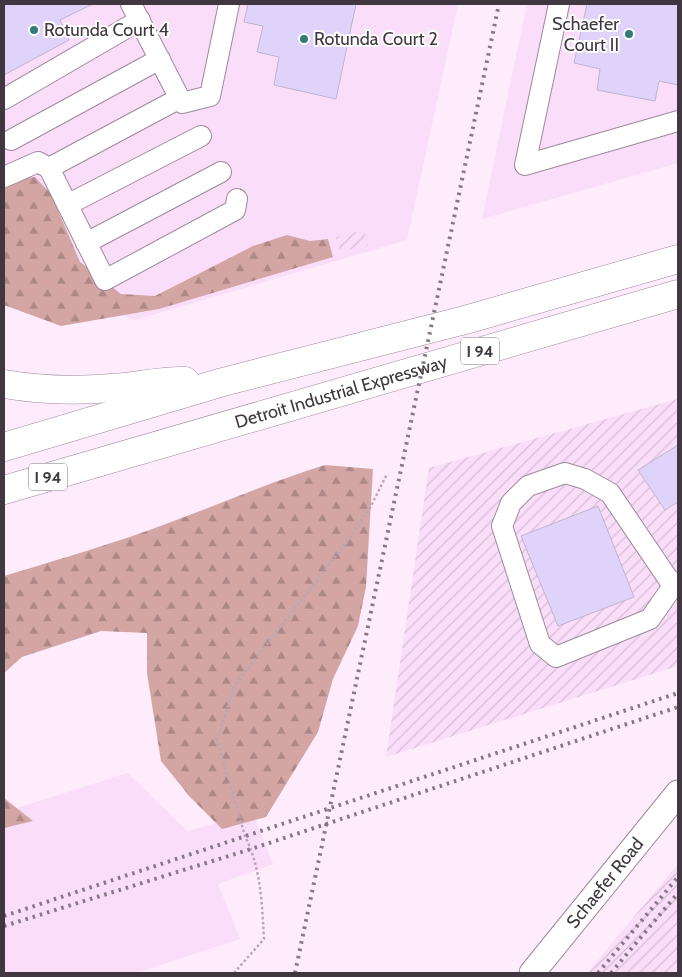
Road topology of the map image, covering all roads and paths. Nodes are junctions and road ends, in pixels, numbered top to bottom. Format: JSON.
{"nodes":[{"id":1,"x":229,"y":4,"type":"edge"},
{"id":2,"x":560,"y":4,"type":"edge"},
{"id":3,"x":136,"y":12,"type":"edge"},
{"id":4,"x":160,"y":59,"type":"junction"},
{"id":5,"x":180,"y":98,"type":"junction"},
{"id":6,"x":4,"y":99,"type":"edge"},
{"id":7,"x":678,"y":122,"type":"edge"},
{"id":8,"x":6,"y":131,"type":"edge"},
{"id":9,"x":201,"y":136,"type":"dead end"},
{"id":10,"x":25,"y":166,"type":"junction"},
{"id":11,"x":49,"y":168,"type":"junction"},
{"id":12,"x":221,"y":172,"type":"dead end"},
{"id":13,"x":4,"y":177,"type":"edge"},
{"id":14,"x":237,"y":200,"type":"dead end"},
{"id":15,"x":67,"y":204,"type":"junction"},
{"id":16,"x":86,"y":243,"type":"junction"},
{"id":17,"x":678,"y":259,"type":"edge"},
{"id":18,"x":678,"y":294,"type":"edge"},
{"id":19,"x":224,"y":382,"type":"junction"},
{"id":20,"x":4,"y":384,"type":"edge"},
{"id":21,"x":4,"y":447,"type":"edge"},
{"id":22,"x":93,"y":464,"type":"junction"},
{"id":23,"x":387,"y":474,"type":"dead end"},
{"id":24,"x":4,"y":490,"type":"edge"},
{"id":25,"x":4,"y":501,"type":"edge"},
{"id":26,"x":675,"y":584,"type":"edge"},
{"id":27,"x":678,"y":793,"type":"edge"},
{"id":28,"x":234,"y":973,"type":"edge"},
{"id":29,"x":532,"y":973,"type":"edge"}],
"edges":[{"from":1,"to":5,"type":"lane"},
{"from":2,"to":7,"type":"lane"},
{"from":3,"to":4,"type":"lane"},
{"from":3,"to":6,"type":"lane"},
{"from":4,"to":5,"type":"lane"},
{"from":4,"to":8,"type":"lane"},
{"from":5,"to":11,"type":"lane"},
{"from":8,"to":10,"type":"lane"},
{"from":9,"to":15,"type":"lane"},
{"from":10,"to":11,"type":"lane"},
{"from":10,"to":13,"type":"lane"},
{"from":11,"to":15,"type":"lane"},
{"from":12,"to":16,"type":"lane"},
{"from":14,"to":16,"type":"lane"},
{"from":15,"to":16,"type":"lane"},
{"from":17,"to":19,"type":"highway","name":"Detroit Industrial Expressway","number":"I 94"},
{"from":18,"to":22,"type":"highway","name":"Detroit Industrial Expressway","number":"I 94"},
{"from":19,"to":20,"type":"highway"},
{"from":19,"to":21,"type":"highway","name":"Detroit Industrial Expressway","number":"I 94"},
{"from":22,"to":24,"type":"highway","name":"Detroit Industrial Expressway","number":"I 94"},
{"from":22,"to":25,"type":"highway"},
{"from":23,"to":28,"type":"path"},
{"from":26,"to":26,"type":"lane"},
{"from":27,"to":29,"type":"main road","name":"Schaefer Road"}]}
